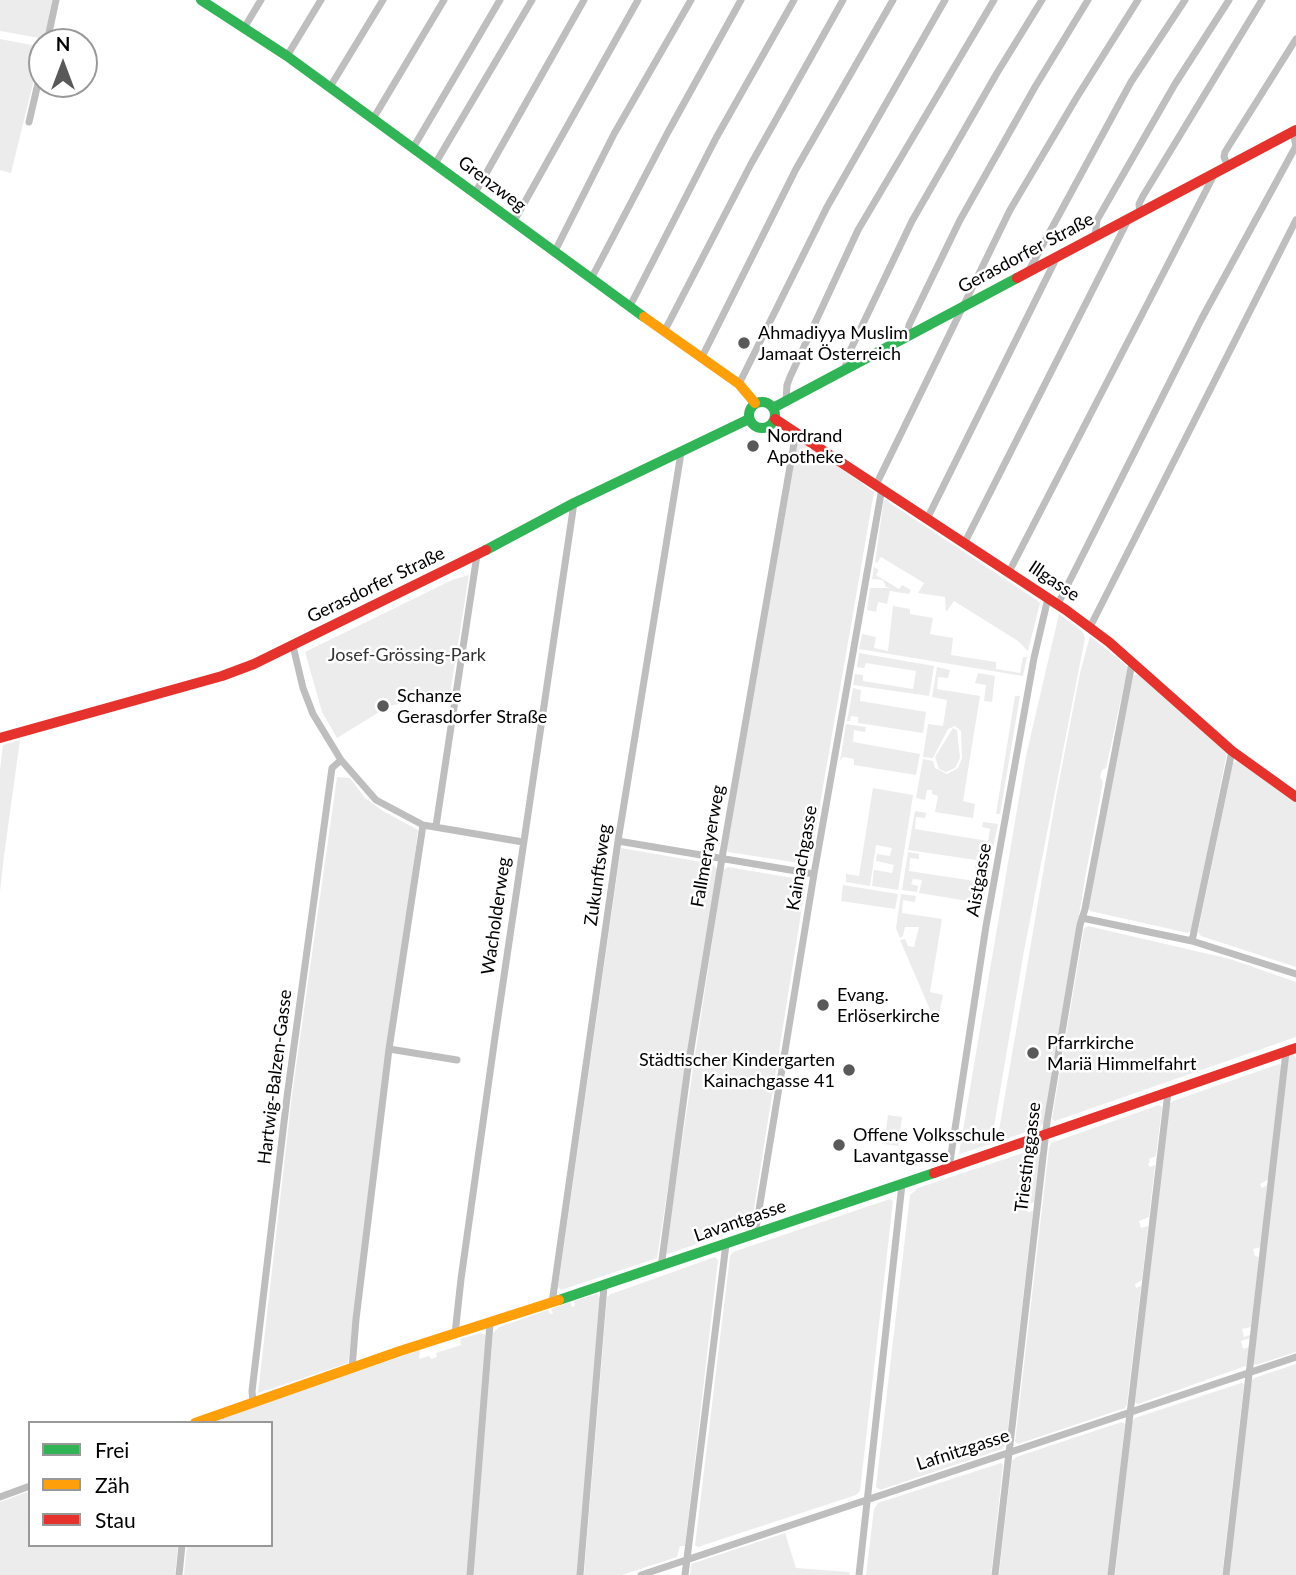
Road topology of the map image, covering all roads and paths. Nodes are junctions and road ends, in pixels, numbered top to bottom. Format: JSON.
{"nodes":[{"id":1,"x":57,"y":0,"type":"edge"},
{"id":2,"x":201,"y":0,"type":"edge"},
{"id":3,"x":261,"y":0,"type":"edge"},
{"id":4,"x":321,"y":0,"type":"edge"},
{"id":5,"x":383,"y":0,"type":"edge"},
{"id":6,"x":444,"y":0,"type":"edge"},
{"id":7,"x":500,"y":0,"type":"edge"},
{"id":8,"x":532,"y":0,"type":"edge"},
{"id":9,"x":584,"y":0,"type":"edge"},
{"id":10,"x":638,"y":0,"type":"edge"},
{"id":11,"x":691,"y":0,"type":"edge"},
{"id":12,"x":741,"y":0,"type":"edge"},
{"id":13,"x":794,"y":0,"type":"edge"},
{"id":14,"x":844,"y":0,"type":"edge"},
{"id":15,"x":893,"y":0,"type":"edge"},
{"id":16,"x":945,"y":0,"type":"edge"},
{"id":17,"x":994,"y":0,"type":"edge"},
{"id":18,"x":1042,"y":0,"type":"edge"},
{"id":19,"x":1088,"y":0,"type":"edge"},
{"id":20,"x":1139,"y":0,"type":"edge"},
{"id":21,"x":1185,"y":0,"type":"edge"},
{"id":22,"x":1229,"y":0,"type":"edge"},
{"id":23,"x":1262,"y":0,"type":"edge"},
{"id":24,"x":50,"y":28,"type":"edge"},
{"id":25,"x":244,"y":28,"type":"junction"},
{"id":26,"x":1296,"y":39,"type":"edge"},
{"id":27,"x":288,"y":56,"type":"junction"},
{"id":28,"x":330,"y":87,"type":"junction"},
{"id":29,"x":35,"y":98,"type":"edge"},
{"id":30,"x":373,"y":119,"type":"junction"},
{"id":31,"x":29,"y":122,"type":"dead end"},
{"id":32,"x":1294,"y":131,"type":"edge"},
{"id":33,"x":413,"y":148,"type":"junction"},
{"id":34,"x":436,"y":164,"type":"junction"},
{"id":35,"x":1228,"y":166,"type":"junction"},
{"id":36,"x":1215,"y":173,"type":"junction"},
{"id":37,"x":475,"y":193,"type":"junction"},
{"id":38,"x":1140,"y":212,"type":"junction"},
{"id":39,"x":1129,"y":219,"type":"junction"},
{"id":40,"x":1296,"y":220,"type":"edge"},
{"id":41,"x":513,"y":223,"type":"junction"},
{"id":42,"x":1095,"y":236,"type":"junction"},
{"id":43,"x":554,"y":253,"type":"junction"},
{"id":44,"x":1058,"y":256,"type":"junction"},
{"id":45,"x":1027,"y":274,"type":"junction"},
{"id":46,"x":591,"y":279,"type":"junction"},
{"id":47,"x":964,"y":305,"type":"junction"},
{"id":48,"x":630,"y":306,"type":"junction"},
{"id":49,"x":665,"y":330,"type":"junction"},
{"id":50,"x":907,"y":336,"type":"junction"},
{"id":51,"x":702,"y":357,"type":"junction"},
{"id":52,"x":845,"y":368,"type":"junction"},
{"id":53,"x":739,"y":384,"type":"junction"},
{"id":54,"x":786,"y":401,"type":"junction"},
{"id":55,"x":755,"y":403,"type":"junction"},
{"id":56,"x":774,"y":413,"type":"junction"},
{"id":57,"x":749,"y":419,"type":"junction"},
{"id":58,"x":796,"y":432,"type":"junction"},
{"id":59,"x":681,"y":453,"type":"junction"},
{"id":60,"x":879,"y":486,"type":"junction"},
{"id":61,"x":574,"y":503,"type":"junction"},
{"id":62,"x":927,"y":519,"type":"junction"},
{"id":63,"x":964,"y":544,"type":"junction"},
{"id":64,"x":477,"y":555,"type":"junction"},
{"id":65,"x":1009,"y":572,"type":"junction"},
{"id":66,"x":1053,"y":601,"type":"junction"},
{"id":67,"x":1090,"y":627,"type":"junction"},
{"id":68,"x":293,"y":646,"type":"junction"},
{"id":69,"x":1132,"y":663,"type":"junction"},
{"id":70,"x":0,"y":738,"type":"edge"},
{"id":71,"x":1232,"y":751,"type":"junction"},
{"id":72,"x":341,"y":760,"type":"junction"},
{"id":73,"x":1296,"y":797,"type":"edge"},
{"id":74,"x":423,"y":825,"type":"junction"},
{"id":75,"x":436,"y":826,"type":"junction"},
{"id":76,"x":618,"y":841,"type":"junction"},
{"id":77,"x":523,"y":842,"type":"junction"},
{"id":78,"x":722,"y":858,"type":"junction"},
{"id":79,"x":814,"y":874,"type":"junction"},
{"id":80,"x":1082,"y":918,"type":"junction"},
{"id":81,"x":1192,"y":941,"type":"junction"},
{"id":82,"x":1296,"y":974,"type":"edge"},
{"id":83,"x":389,"y":1049,"type":"junction"},
{"id":84,"x":1291,"y":1050,"type":"edge"},
{"id":85,"x":457,"y":1060,"type":"dead end"},
{"id":86,"x":1168,"y":1092,"type":"junction"},
{"id":87,"x":1046,"y":1135,"type":"junction"},
{"id":88,"x":949,"y":1168,"type":"junction"},
{"id":89,"x":902,"y":1184,"type":"junction"},
{"id":90,"x":755,"y":1234,"type":"junction"},
{"id":91,"x":726,"y":1244,"type":"junction"},
{"id":92,"x":661,"y":1267,"type":"junction"},
{"id":93,"x":604,"y":1286,"type":"junction"},
{"id":94,"x":552,"y":1303,"type":"junction"},
{"id":95,"x":490,"y":1324,"type":"junction"},
{"id":96,"x":455,"y":1335,"type":"junction"},
{"id":97,"x":1296,"y":1357,"type":"edge"},
{"id":98,"x":352,"y":1368,"type":"junction"},
{"id":99,"x":1249,"y":1372,"type":"junction"},
{"id":100,"x":253,"y":1402,"type":"junction"},
{"id":101,"x":1130,"y":1412,"type":"junction"},
{"id":102,"x":201,"y":1421,"type":"edge"},
{"id":103,"x":1010,"y":1451,"type":"junction"},
{"id":104,"x":28,"y":1487,"type":"edge"},
{"id":105,"x":0,"y":1497,"type":"edge"},
{"id":106,"x":868,"y":1498,"type":"junction"},
{"id":107,"x":182,"y":1547,"type":"edge"},
{"id":108,"x":687,"y":1559,"type":"junction"},
{"id":109,"x":179,"y":1575,"type":"edge"},
{"id":110,"x":470,"y":1575,"type":"edge"},
{"id":111,"x":580,"y":1575,"type":"edge"},
{"id":112,"x":641,"y":1575,"type":"edge"},
{"id":113,"x":685,"y":1575,"type":"edge"},
{"id":114,"x":859,"y":1575,"type":"edge"},
{"id":115,"x":995,"y":1575,"type":"edge"},
{"id":116,"x":1111,"y":1575,"type":"edge"},
{"id":117,"x":1226,"y":1575,"type":"edge"}],
"edges":[{"from":1,"to":24,"type":"street"},
{"from":2,"to":25,"type":"street","name":"Grenzweg"},
{"from":3,"to":25,"type":"street"},
{"from":4,"to":27,"type":"street"},
{"from":5,"to":28,"type":"street"},
{"from":6,"to":30,"type":"street"},
{"from":7,"to":33,"type":"street"},
{"from":8,"to":34,"type":"street"},
{"from":9,"to":37,"type":"street"},
{"from":10,"to":41,"type":"street"},
{"from":11,"to":43,"type":"street"},
{"from":12,"to":46,"type":"street"},
{"from":13,"to":48,"type":"street"},
{"from":14,"to":49,"type":"street"},
{"from":15,"to":51,"type":"street"},
{"from":16,"to":53,"type":"street"},
{"from":17,"to":54,"type":"street"},
{"from":18,"to":52,"type":"street"},
{"from":19,"to":50,"type":"street"},
{"from":20,"to":47,"type":"street","name":"Kainachgasse"},
{"from":21,"to":45,"type":"street"},
{"from":22,"to":42,"type":"street"},
{"from":23,"to":38,"type":"street"},
{"from":25,"to":27,"type":"street","name":"Grenzweg"},
{"from":26,"to":35,"type":"street"},
{"from":27,"to":28,"type":"street","name":"Grenzweg"},
{"from":28,"to":30,"type":"street","name":"Grenzweg"},
{"from":29,"to":31,"type":"street"},
{"from":30,"to":33,"type":"street","name":"Grenzweg"},
{"from":32,"to":35,"type":"street","name":"Gerasdorfer Straße"},
{"from":32,"to":66,"type":"street","name":"Aistgasse"},
{"from":33,"to":34,"type":"street","name":"Grenzweg"},
{"from":34,"to":37,"type":"street","name":"Grenzweg"},
{"from":35,"to":36,"type":"street","name":"Gerasdorfer Straße"},
{"from":36,"to":38,"type":"street","name":"Gerasdorfer Straße"},
{"from":36,"to":65,"type":"street"},
{"from":37,"to":41,"type":"street","name":"Grenzweg"},
{"from":38,"to":39,"type":"street","name":"Gerasdorfer Straße"},
{"from":39,"to":42,"type":"street","name":"Gerasdorfer Straße"},
{"from":39,"to":63,"type":"street"},
{"from":40,"to":67,"type":"street"},
{"from":41,"to":43,"type":"street","name":"Grenzweg"},
{"from":42,"to":44,"type":"street","name":"Gerasdorfer Straße"},
{"from":43,"to":46,"type":"street","name":"Grenzweg"},
{"from":44,"to":45,"type":"street","name":"Gerasdorfer Straße"},
{"from":44,"to":62,"type":"street"},
{"from":45,"to":47,"type":"street","name":"Gerasdorfer Straße"},
{"from":46,"to":48,"type":"street","name":"Grenzweg"},
{"from":47,"to":50,"type":"street","name":"Gerasdorfer Straße"},
{"from":47,"to":60,"type":"street","name":"Kainachgasse"},
{"from":48,"to":49,"type":"street","name":"Grenzweg"},
{"from":49,"to":51,"type":"street","name":"Grenzweg"},
{"from":50,"to":52,"type":"street","name":"Gerasdorfer Straße"},
{"from":51,"to":53,"type":"street","name":"Grenzweg"},
{"from":52,"to":54,"type":"street","name":"Gerasdorfer Straße"},
{"from":53,"to":55,"type":"street","name":"Grenzweg"},
{"from":54,"to":56,"type":"street","name":"Gerasdorfer Straße"},
{"from":55,"to":56,"type":"street"},
{"from":55,"to":57,"type":"street"},
{"from":56,"to":57,"type":"street","name":"Gerasdorfer Straße"},
{"from":56,"to":58,"type":"street","name":"Illgasse"},
{"from":57,"to":59,"type":"street","name":"Gerasdorfer Straße"},
{"from":58,"to":60,"type":"street","name":"Illgasse"},
{"from":58,"to":78,"type":"street","name":"Fallmerayerweg"},
{"from":59,"to":61,"type":"street","name":"Gerasdorfer Straße"},
{"from":59,"to":76,"type":"street","name":"Zukunftsweg"},
{"from":60,"to":62,"type":"street","name":"Illgasse"},
{"from":60,"to":79,"type":"street","name":"Kainachgasse"},
{"from":61,"to":64,"type":"street","name":"Gerasdorfer Straße"},
{"from":61,"to":77,"type":"street","name":"Wacholderweg"},
{"from":62,"to":63,"type":"street","name":"Illgasse"},
{"from":63,"to":65,"type":"street","name":"Illgasse"},
{"from":64,"to":68,"type":"street","name":"Gerasdorfer Straße"},
{"from":64,"to":75,"type":"street"},
{"from":65,"to":66,"type":"street","name":"Illgasse"},
{"from":66,"to":67,"type":"street","name":"Illgasse"},
{"from":66,"to":88,"type":"street","name":"Aistgasse"},
{"from":67,"to":69,"type":"street","name":"Illgasse"},
{"from":68,"to":70,"type":"street","name":"Gerasdorfer Straße"},
{"from":68,"to":72,"type":"street"},
{"from":69,"to":71,"type":"street","name":"Illgasse"},
{"from":69,"to":80,"type":"street","name":"Triestinggasse"},
{"from":71,"to":73,"type":"street","name":"Illgasse"},
{"from":71,"to":81,"type":"street"},
{"from":72,"to":74,"type":"street"},
{"from":72,"to":100,"type":"street","name":"Hartwig-Balzen-Gasse"},
{"from":74,"to":75,"type":"street"},
{"from":74,"to":83,"type":"street"},
{"from":75,"to":77,"type":"street"},
{"from":76,"to":78,"type":"street"},
{"from":76,"to":94,"type":"street","name":"Zukunftsweg"},
{"from":77,"to":96,"type":"street","name":"Wacholderweg"},
{"from":78,"to":79,"type":"street"},
{"from":78,"to":92,"type":"street","name":"Fallmerayerweg"},
{"from":79,"to":90,"type":"street","name":"Kainachgasse"},
{"from":80,"to":81,"type":"street"},
{"from":80,"to":87,"type":"street","name":"Triestinggasse"},
{"from":81,"to":82,"type":"street"},
{"from":83,"to":85,"type":"street"},
{"from":83,"to":98,"type":"street"},
{"from":84,"to":86,"type":"street","name":"Lavantgasse"},
{"from":84,"to":99,"type":"street"},
{"from":86,"to":87,"type":"street","name":"Lavantgasse"},
{"from":86,"to":101,"type":"street"},
{"from":87,"to":88,"type":"street","name":"Lavantgasse"},
{"from":87,"to":103,"type":"street","name":"Triestinggasse"},
{"from":88,"to":89,"type":"street","name":"Lavantgasse"},
{"from":89,"to":90,"type":"street","name":"Lavantgasse"},
{"from":89,"to":106,"type":"street"},
{"from":90,"to":91,"type":"street","name":"Lavantgasse"},
{"from":91,"to":92,"type":"street","name":"Lavantgasse"},
{"from":91,"to":108,"type":"street"},
{"from":92,"to":93,"type":"street","name":"Lavantgasse"},
{"from":93,"to":94,"type":"street","name":"Lavantgasse"},
{"from":93,"to":111,"type":"street"},
{"from":94,"to":95,"type":"street","name":"Lavantgasse"},
{"from":95,"to":96,"type":"street","name":"Lavantgasse"},
{"from":95,"to":110,"type":"street"},
{"from":96,"to":98,"type":"street","name":"Lavantgasse"},
{"from":97,"to":99,"type":"street","name":"Lafnitzgasse"},
{"from":98,"to":100,"type":"street","name":"Lavantgasse"},
{"from":99,"to":101,"type":"street","name":"Lafnitzgasse"},
{"from":99,"to":117,"type":"street"},
{"from":100,"to":102,"type":"street","name":"Lavantgasse"},
{"from":101,"to":103,"type":"street","name":"Lafnitzgasse"},
{"from":101,"to":116,"type":"street"},
{"from":103,"to":106,"type":"street","name":"Lafnitzgasse"},
{"from":103,"to":115,"type":"street","name":"Triestinggasse"},
{"from":104,"to":105,"type":"street"},
{"from":106,"to":108,"type":"street","name":"Lafnitzgasse"},
{"from":106,"to":114,"type":"street"},
{"from":107,"to":109,"type":"street"},
{"from":108,"to":112,"type":"street","name":"Lafnitzgasse"},
{"from":108,"to":113,"type":"street"}]}
